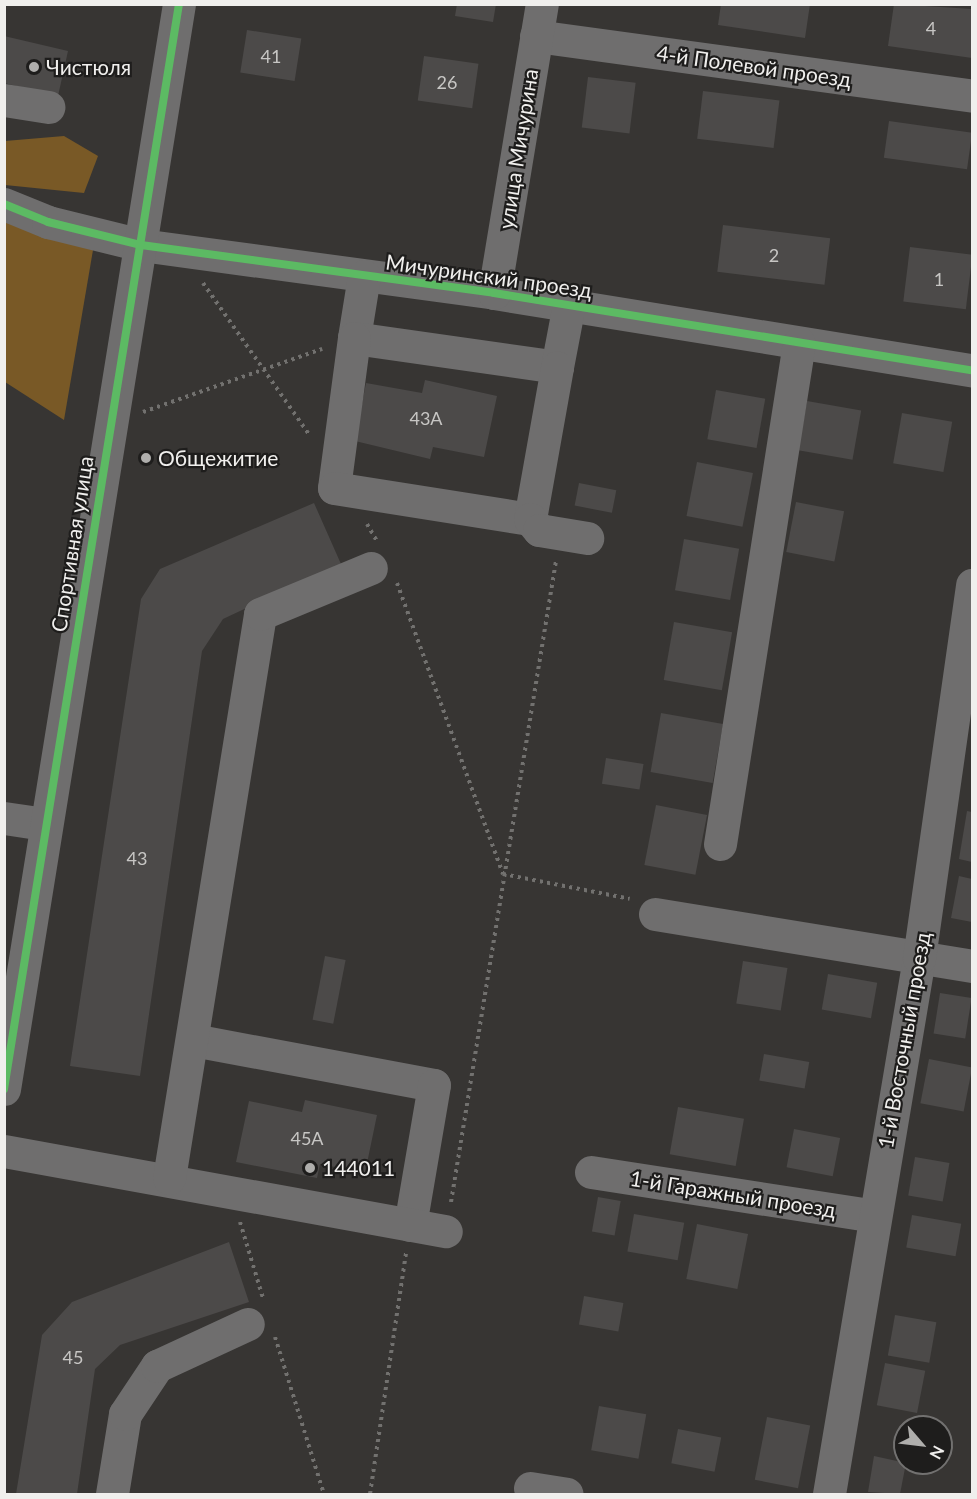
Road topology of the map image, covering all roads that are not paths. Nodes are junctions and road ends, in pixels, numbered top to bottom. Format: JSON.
{"nodes":[{"id":1,"x":178,"y":4,"type":"edge"},
{"id":2,"x":539,"y":20,"type":"edge"},
{"id":3,"x":972,"y":96,"type":"edge"},
{"id":4,"x":4,"y":100,"type":"edge"},
{"id":5,"x":48,"y":107,"type":"dead end"},
{"id":6,"x":4,"y":204,"type":"edge"},
{"id":7,"x":141,"y":245,"type":"junction"},
{"id":8,"x":364,"y":276,"type":"junction"},
{"id":9,"x":494,"y":293,"type":"junction"},
{"id":10,"x":569,"y":304,"type":"junction"},
{"id":11,"x":354,"y":338,"type":"junction"},
{"id":12,"x":799,"y":343,"type":"junction"},
{"id":13,"x":557,"y":367,"type":"junction"},
{"id":14,"x":972,"y":370,"type":"edge"},
{"id":15,"x":530,"y":519,"type":"junction"},
{"id":16,"x":573,"y":536,"type":"road end"},
{"id":17,"x":382,"y":563,"type":"road end"},
{"id":18,"x":972,"y":585,"type":"edge"},
{"id":19,"x":4,"y":818,"type":"edge"},
{"id":20,"x":44,"y":824,"type":"junction"},
{"id":21,"x":720,"y":844,"type":"dead end"},
{"id":22,"x":655,"y":914,"type":"road end"},
{"id":23,"x":919,"y":958,"type":"junction"},
{"id":24,"x":972,"y":966,"type":"edge"},
{"id":25,"x":11,"y":1008,"type":"edge"},
{"id":26,"x":193,"y":1040,"type":"junction"},
{"id":27,"x":4,"y":1089,"type":"edge"},
{"id":28,"x":4,"y":1150,"type":"edge"},
{"id":29,"x":591,"y":1172,"type":"dead end"},
{"id":30,"x":169,"y":1178,"type":"junction"},
{"id":31,"x":875,"y":1216,"type":"junction"},
{"id":32,"x":410,"y":1225,"type":"junction"},
{"id":33,"x":446,"y":1231,"type":"road end"},
{"id":34,"x":262,"y":1318,"type":"road end"},
{"id":35,"x":530,"y":1488,"type":"dead end"},
{"id":36,"x":112,"y":1494,"type":"edge"},
{"id":37,"x":567,"y":1494,"type":"edge"},
{"id":38,"x":829,"y":1494,"type":"edge"}],
"edges":[{"from":1,"to":7,"type":"street","name":"Спортивная улица"},
{"from":2,"to":3,"type":"street","name":"4-й Полевой проезд"},
{"from":2,"to":9,"type":"street","name":"улица Мичурина"},
{"from":4,"to":5,"type":"street"},
{"from":6,"to":7,"type":"street","name":"Мичуринский проезд"},
{"from":7,"to":8,"type":"street","name":"Мичуринский проезд"},
{"from":7,"to":20,"type":"street","name":"Спортивная улица"},
{"from":8,"to":9,"type":"street","name":"Мичуринский проезд"},
{"from":8,"to":11,"type":"street"},
{"from":9,"to":10,"type":"street","name":"Мичуринский проезд"},
{"from":10,"to":12,"type":"street","name":"Мичуринский проезд"},
{"from":10,"to":13,"type":"street"},
{"from":11,"to":13,"type":"street"},
{"from":11,"to":15,"type":"street"},
{"from":12,"to":14,"type":"street","name":"Мичуринский проезд"},
{"from":12,"to":21,"type":"street"},
{"from":13,"to":15,"type":"street"},
{"from":15,"to":16,"type":"street"},
{"from":17,"to":26,"type":"street"},
{"from":18,"to":23,"type":"street","name":"1-й Восточный проезд"},
{"from":19,"to":20,"type":"street"},
{"from":20,"to":25,"type":"street","name":"Спортивная улица"},
{"from":22,"to":23,"type":"street"},
{"from":23,"to":24,"type":"street"},
{"from":23,"to":31,"type":"street","name":"1-й Восточный проезд"},
{"from":25,"to":27,"type":"street","name":"Спортивная улица"},
{"from":26,"to":30,"type":"street"},
{"from":26,"to":32,"type":"street"},
{"from":28,"to":30,"type":"street"},
{"from":29,"to":31,"type":"street","name":"1-й Гаражный проезд"},
{"from":30,"to":32,"type":"street"},
{"from":31,"to":38,"type":"street","name":"1-й Восточный проезд"},
{"from":32,"to":33,"type":"street"},
{"from":34,"to":36,"type":"street"},
{"from":35,"to":37,"type":"street"}]}
